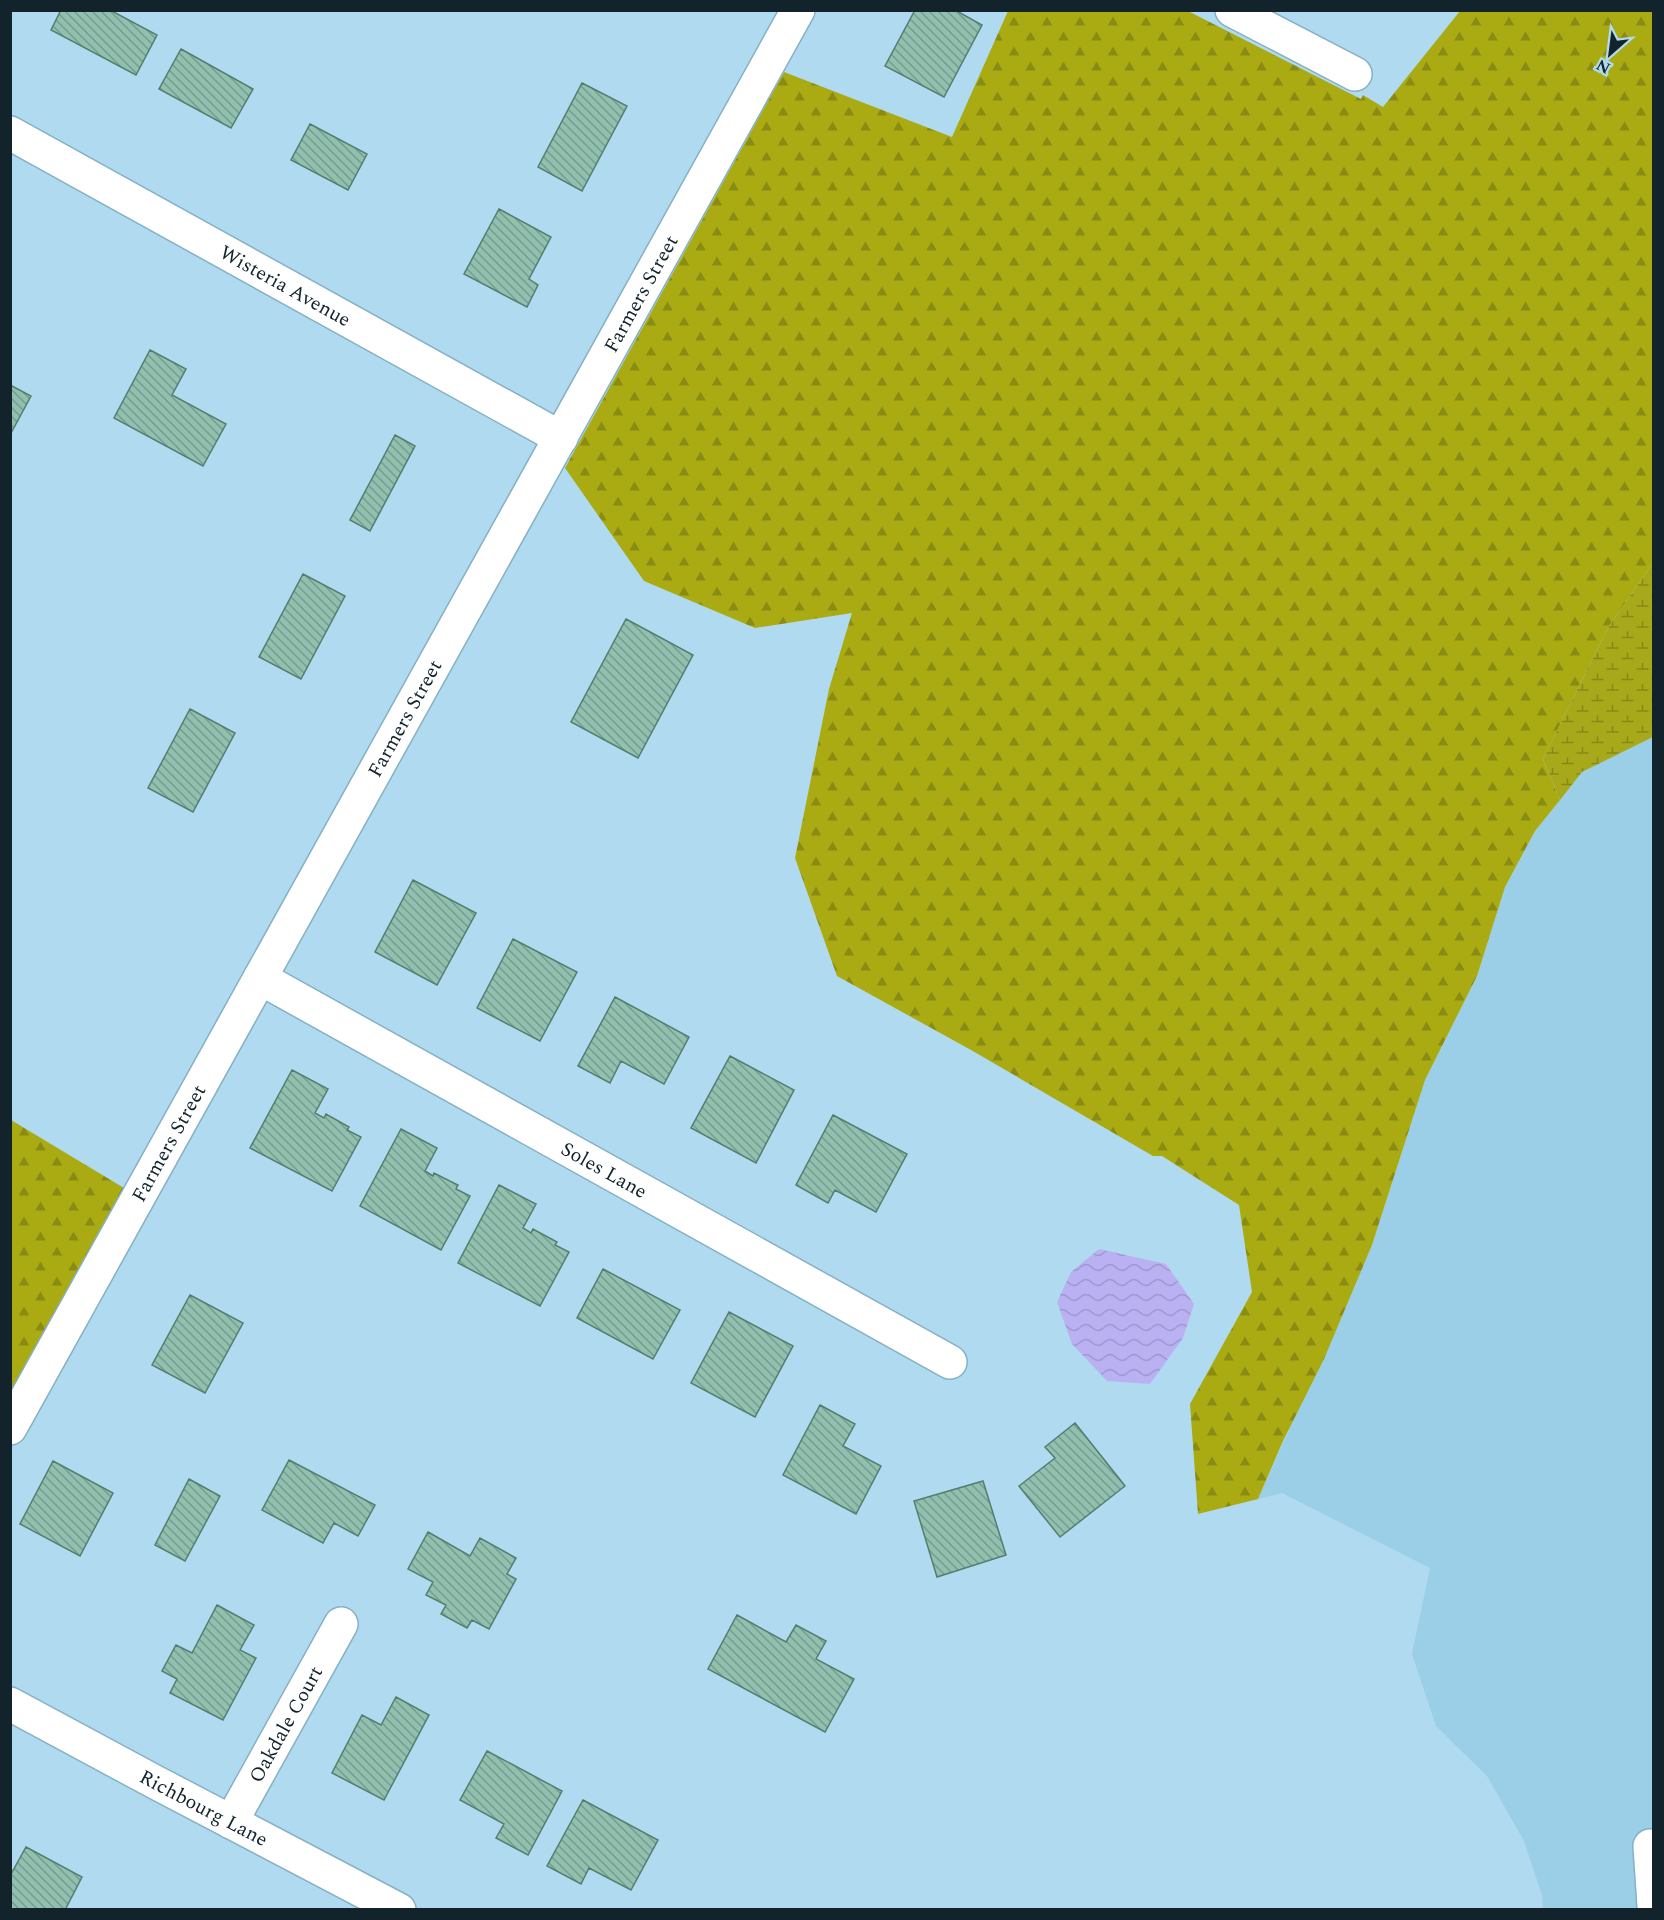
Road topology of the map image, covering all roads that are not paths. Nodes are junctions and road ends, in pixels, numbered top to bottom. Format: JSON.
{"nodes":[{"id":1,"x":798,"y":10,"type":"edge"},
{"id":2,"x":1232,"y":10,"type":"edge"},
{"id":3,"x":1355,"y":74,"type":"dead end"},
{"id":4,"x":10,"y":133,"type":"edge"},
{"id":5,"x":561,"y":438,"type":"junction"},
{"id":6,"x":260,"y":978,"type":"junction"},
{"id":7,"x":950,"y":1362,"type":"dead end"},
{"id":8,"x":10,"y":1428,"type":"edge"},
{"id":9,"x":341,"y":1624,"type":"dead end"},
{"id":10,"x":10,"y":1704,"type":"edge"},
{"id":11,"x":231,"y":1822,"type":"junction"},
{"id":12,"x":1650,"y":1846,"type":"dead end"},
{"id":13,"x":1653,"y":1906,"type":"edge"},
{"id":14,"x":399,"y":1910,"type":"edge"}],
"edges":[{"from":1,"to":5,"type":"street","name":"Farmers Street"},
{"from":2,"to":3,"type":"street"},
{"from":4,"to":5,"type":"street","name":"Wisteria Avenue"},
{"from":5,"to":6,"type":"street","name":"Farmers Street"},
{"from":6,"to":7,"type":"street","name":"Soles Lane"},
{"from":6,"to":8,"type":"street","name":"Farmers Street"},
{"from":9,"to":11,"type":"street","name":"Oakdale Court"},
{"from":10,"to":11,"type":"street","name":"Richbourg Lane"},
{"from":11,"to":14,"type":"street","name":"Richbourg Lane"},
{"from":12,"to":13,"type":"street"}]}
